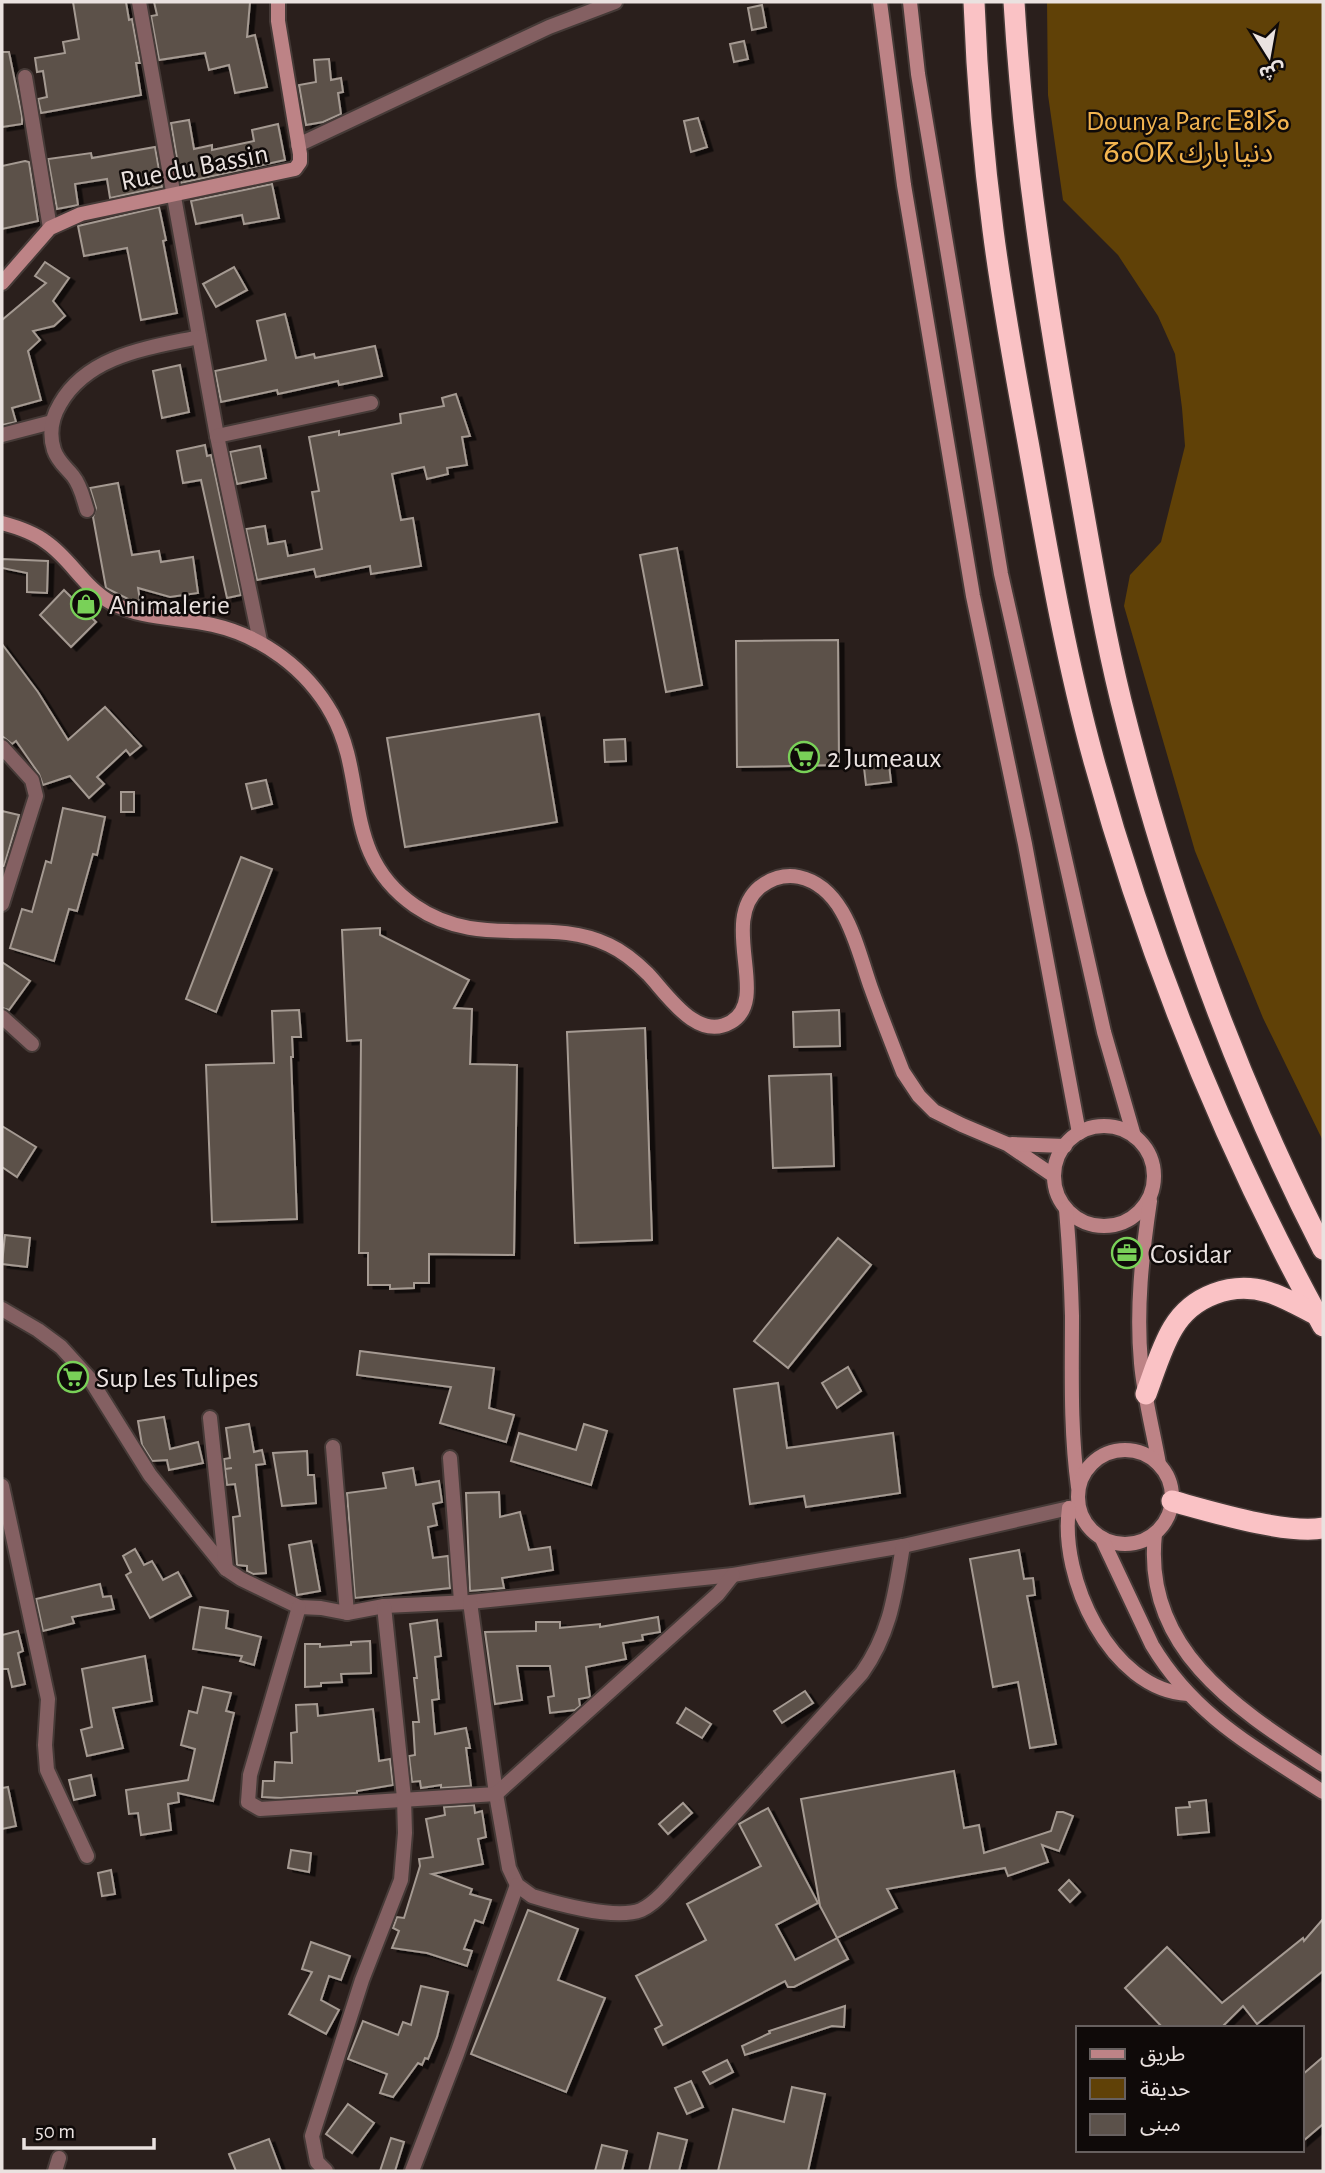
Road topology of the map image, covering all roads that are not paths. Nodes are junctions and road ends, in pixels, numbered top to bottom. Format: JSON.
{"nodes":[{"id":1,"x":139,"y":2,"type":"edge"},
{"id":2,"x":278,"y":2,"type":"edge"},
{"id":3,"x":615,"y":2,"type":"edge"},
{"id":4,"x":880,"y":2,"type":"edge"},
{"id":5,"x":910,"y":2,"type":"edge"},
{"id":6,"x":974,"y":2,"type":"edge"},
{"id":7,"x":1014,"y":2,"type":"edge"},
{"id":8,"x":25,"y":77,"type":"dead end"},
{"id":9,"x":299,"y":145,"type":"junction"},
{"id":10,"x":173,"y":194,"type":"junction"},
{"id":11,"x":50,"y":228,"type":"junction"},
{"id":12,"x":2,"y":283,"type":"edge"},
{"id":13,"x":200,"y":337,"type":"junction"},
{"id":14,"x":371,"y":403,"type":"dead end"},
{"id":15,"x":52,"y":422,"type":"junction"},
{"id":16,"x":2,"y":435,"type":"edge"},
{"id":17,"x":217,"y":436,"type":"junction"},
{"id":18,"x":87,"y":510,"type":"dead end"},
{"id":19,"x":2,"y":523,"type":"edge"},
{"id":20,"x":260,"y":641,"type":"junction"},
{"id":21,"x":2,"y":747,"type":"edge"},
{"id":22,"x":2,"y":904,"type":"edge"},
{"id":23,"x":2,"y":1017,"type":"edge"},
{"id":24,"x":32,"y":1044,"type":"dead end"},
{"id":25,"x":1079,"y":1133,"type":"junction"},
{"id":26,"x":1134,"y":1136,"type":"junction"},
{"id":27,"x":1007,"y":1144,"type":"junction"},
{"id":28,"x":1065,"y":1146,"type":"junction"},
{"id":29,"x":1054,"y":1176,"type":"junction"},
{"id":30,"x":1150,"y":1196,"type":"junction"},
{"id":31,"x":1066,"y":1209,"type":"junction"},
{"id":32,"x":1323,"y":1249,"type":"edge"},
{"id":33,"x":2,"y":1309,"type":"edge"},
{"id":34,"x":1320,"y":1320,"type":"edge"},
{"id":35,"x":1146,"y":1394,"type":"junction"},
{"id":36,"x":210,"y":1418,"type":"dead end"},
{"id":37,"x":333,"y":1447,"type":"dead end"},
{"id":38,"x":450,"y":1458,"type":"dead end"},
{"id":39,"x":1159,"y":1464,"type":"junction"},
{"id":40,"x":2,"y":1486,"type":"edge"},
{"id":41,"x":1078,"y":1488,"type":"junction"},
{"id":42,"x":1172,"y":1501,"type":"junction"},
{"id":43,"x":1073,"y":1507,"type":"junction"},
{"id":44,"x":1323,"y":1528,"type":"edge"},
{"id":45,"x":1155,"y":1534,"type":"junction"},
{"id":46,"x":1102,"y":1539,"type":"junction"},
{"id":47,"x":903,"y":1546,"type":"junction"},
{"id":48,"x":226,"y":1569,"type":"junction"},
{"id":49,"x":733,"y":1575,"type":"junction"},
{"id":50,"x":465,"y":1601,"type":"junction"},
{"id":51,"x":384,"y":1606,"type":"junction"},
{"id":52,"x":299,"y":1607,"type":"junction"},
{"id":53,"x":347,"y":1613,"type":"junction"},
{"id":54,"x":1188,"y":1694,"type":"junction"},
{"id":55,"x":1323,"y":1765,"type":"edge"},
{"id":56,"x":1323,"y":1792,"type":"edge"},
{"id":57,"x":496,"y":1794,"type":"junction"},
{"id":58,"x":404,"y":1798,"type":"junction"},
{"id":59,"x":87,"y":1856,"type":"dead end"},
{"id":60,"x":517,"y":1885,"type":"junction"},
{"id":61,"x":326,"y":2171,"type":"edge"},
{"id":62,"x":412,"y":2171,"type":"edge"}],
"edges":[{"from":1,"to":10,"type":"street"},
{"from":2,"to":9,"type":"main road","name":"Rue du Bassin"},
{"from":3,"to":9,"type":"street"},
{"from":4,"to":25,"type":"main road"},
{"from":5,"to":26,"type":"main road"},
{"from":6,"to":34,"type":"highway"},
{"from":7,"to":32,"type":"highway"},
{"from":8,"to":11,"type":"street"},
{"from":9,"to":10,"type":"main road","name":"Rue du Bassin"},
{"from":10,"to":11,"type":"main road","name":"Rue du Bassin"},
{"from":10,"to":13,"type":"street"},
{"from":11,"to":12,"type":"main road","name":"Rue du Bassin"},
{"from":13,"to":15,"type":"street"},
{"from":13,"to":17,"type":"street"},
{"from":14,"to":17,"type":"street"},
{"from":15,"to":16,"type":"street"},
{"from":15,"to":18,"type":"street"},
{"from":17,"to":20,"type":"street"},
{"from":19,"to":20,"type":"main road"},
{"from":20,"to":27,"type":"main road"},
{"from":21,"to":22,"type":"street"},
{"from":23,"to":24,"type":"street"},
{"from":25,"to":26,"type":"main road"},
{"from":25,"to":28,"type":"main road"},
{"from":26,"to":30,"type":"main road"},
{"from":27,"to":28,"type":"main road"},
{"from":27,"to":29,"type":"main road"},
{"from":28,"to":29,"type":"main road"},
{"from":29,"to":31,"type":"main road"},
{"from":30,"to":31,"type":"main road"},
{"from":30,"to":35,"type":"main road"},
{"from":31,"to":41,"type":"main road"},
{"from":33,"to":48,"type":"street"},
{"from":34,"to":35,"type":"highway"},
{"from":35,"to":39,"type":"main road"},
{"from":36,"to":48,"type":"street"},
{"from":37,"to":53,"type":"street"},
{"from":38,"to":50,"type":"street"},
{"from":39,"to":41,"type":"main road"},
{"from":39,"to":42,"type":"main road"},
{"from":40,"to":59,"type":"street"},
{"from":41,"to":43,"type":"main road"},
{"from":42,"to":44,"type":"highway"},
{"from":42,"to":45,"type":"main road"},
{"from":43,"to":46,"type":"main road"},
{"from":43,"to":47,"type":"street"},
{"from":43,"to":54,"type":"main road"},
{"from":45,"to":46,"type":"main road"},
{"from":45,"to":55,"type":"main road"},
{"from":46,"to":54,"type":"main road"},
{"from":47,"to":49,"type":"street"},
{"from":47,"to":60,"type":"street"},
{"from":48,"to":52,"type":"street"},
{"from":49,"to":50,"type":"street"},
{"from":49,"to":57,"type":"street"},
{"from":50,"to":51,"type":"street"},
{"from":50,"to":57,"type":"street"},
{"from":51,"to":53,"type":"street"},
{"from":51,"to":58,"type":"street"},
{"from":52,"to":53,"type":"street"},
{"from":52,"to":58,"type":"street"},
{"from":54,"to":56,"type":"main road"},
{"from":57,"to":58,"type":"street"},
{"from":57,"to":60,"type":"street"},
{"from":58,"to":61,"type":"street"},
{"from":60,"to":62,"type":"street"}]}
